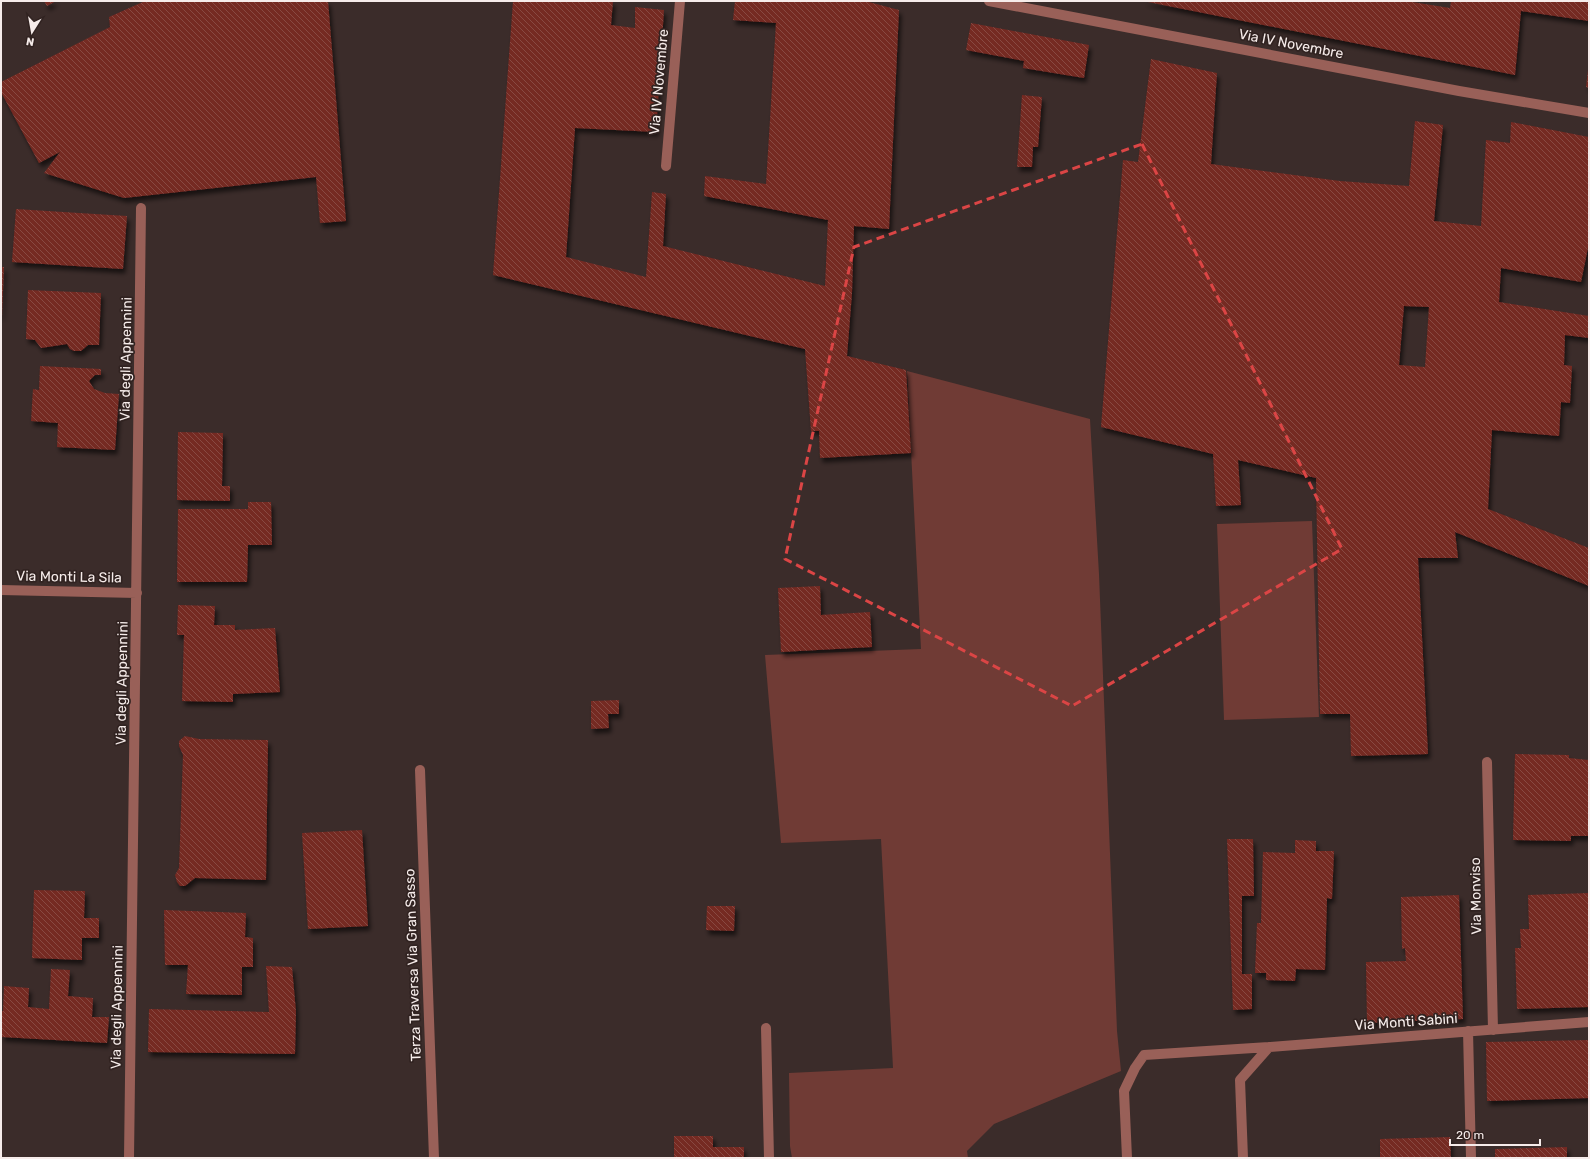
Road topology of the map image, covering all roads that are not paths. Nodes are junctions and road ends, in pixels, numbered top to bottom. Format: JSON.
{"nodes":[{"id":1,"x":680,"y":1,"type":"edge"},
{"id":2,"x":989,"y":1,"type":"edge"},
{"id":3,"x":1589,"y":113,"type":"edge"},
{"id":4,"x":666,"y":166,"type":"dead end"},
{"id":5,"x":142,"y":208,"type":"dead end"},
{"id":6,"x":1,"y":590,"type":"edge"},
{"id":7,"x":137,"y":593,"type":"junction"},
{"id":8,"x":1487,"y":762,"type":"dead end"},
{"id":9,"x":420,"y":770,"type":"dead end"},
{"id":10,"x":1589,"y":1022,"type":"edge"},
{"id":11,"x":766,"y":1028,"type":"dead end"},
{"id":12,"x":1493,"y":1030,"type":"junction"},
{"id":13,"x":1468,"y":1031,"type":"junction"},
{"id":14,"x":1269,"y":1047,"type":"junction"},
{"id":15,"x":129,"y":1158,"type":"edge"},
{"id":16,"x":434,"y":1158,"type":"edge"},
{"id":17,"x":769,"y":1158,"type":"edge"},
{"id":18,"x":1127,"y":1158,"type":"edge"},
{"id":19,"x":1243,"y":1158,"type":"edge"},
{"id":20,"x":1471,"y":1158,"type":"edge"}],
"edges":[{"from":1,"to":4,"type":"street","name":"Via IV Novembre"},
{"from":2,"to":3,"type":"street","name":"Via IV Novembre"},
{"from":5,"to":7,"type":"street","name":"Via degli Appennini"},
{"from":6,"to":7,"type":"street","name":"Via Monti La Sila"},
{"from":7,"to":15,"type":"street","name":"Via degli Appennini"},
{"from":8,"to":12,"type":"street","name":"Via Monviso"},
{"from":9,"to":16,"type":"street","name":"Terza Traversa Via Gran Sasso"},
{"from":10,"to":12,"type":"street","name":"Via Monti Sabini"},
{"from":11,"to":17,"type":"street"},
{"from":12,"to":13,"type":"street","name":"Via Monti Sabini"},
{"from":13,"to":14,"type":"street","name":"Via Monti Sabini"},
{"from":13,"to":20,"type":"street"},
{"from":14,"to":18,"type":"street","name":"Via Monti Sabini"},
{"from":14,"to":19,"type":"street"}]}
